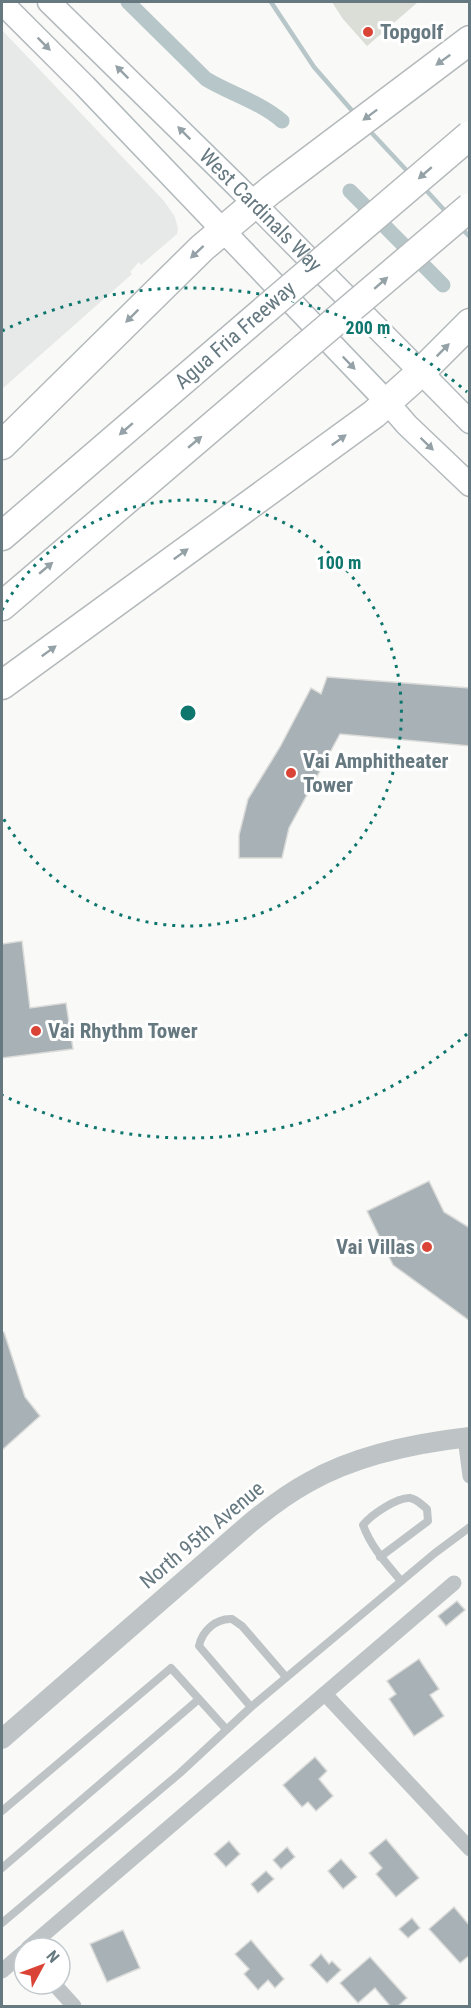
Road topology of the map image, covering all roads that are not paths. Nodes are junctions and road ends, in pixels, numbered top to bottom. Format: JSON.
{"nodes":[{"id":1,"x":49,"y":2,"type":"edge"},
{"id":2,"x":2,"y":3,"type":"edge"},
{"id":3,"x":470,"y":40,"type":"edge"},
{"id":4,"x":470,"y":135,"type":"edge"},
{"id":5,"x":255,"y":203,"type":"junction"},
{"id":6,"x":470,"y":207,"type":"edge"},
{"id":7,"x":222,"y":231,"type":"junction"},
{"id":8,"x":468,"y":325,"type":"edge"},
{"id":9,"x":421,"y":372,"type":"junction"},
{"id":10,"x":387,"y":402,"type":"junction"},
{"id":11,"x":470,"y":422,"type":"edge"},
{"id":12,"x":2,"y":445,"type":"edge"},
{"id":13,"x":470,"y":485,"type":"edge"},
{"id":14,"x":2,"y":536,"type":"edge"},
{"id":15,"x":2,"y":606,"type":"edge"},
{"id":16,"x":2,"y":685,"type":"edge"},
{"id":17,"x":467,"y":1438,"type":"edge"},
{"id":18,"x":470,"y":1476,"type":"edge"},
{"id":19,"x":470,"y":1527,"type":"edge"},
{"id":20,"x":380,"y":1557,"type":"junction"},
{"id":21,"x":401,"y":1581,"type":"junction"},
{"id":22,"x":454,"y":1583,"type":"dead end"},
{"id":23,"x":286,"y":1677,"type":"junction"},
{"id":24,"x":325,"y":1694,"type":"junction"},
{"id":25,"x":199,"y":1699,"type":"junction"},
{"id":26,"x":251,"y":1707,"type":"junction"},
{"id":27,"x":226,"y":1729,"type":"junction"},
{"id":28,"x":2,"y":1739,"type":"edge"},
{"id":29,"x":2,"y":1811,"type":"edge"},
{"id":30,"x":470,"y":1849,"type":"edge"},
{"id":31,"x":2,"y":1868,"type":"edge"},
{"id":32,"x":2,"y":1923,"type":"edge"},
{"id":33,"x":42,"y":1936,"type":"edge"}],
"edges":[{"from":5,"to":1,"type":"main road","name":"West Cardinals Way","one_way":true},
{"from":2,"to":7,"type":"main road","name":"West Cardinals Way","one_way":true},
{"from":3,"to":5,"type":"highway","one_way":true},
{"from":4,"to":14,"type":"highway","name":"Agua Fria Freeway","one_way":true,"bridge":true},
{"from":5,"to":7,"type":"highway"},
{"from":5,"to":9,"type":"main road","name":"West Cardinals Way"},
{"from":15,"to":6,"type":"highway","one_way":true,"bridge":true},
{"from":7,"to":10,"type":"main road","name":"West Cardinals Way","one_way":true},
{"from":7,"to":12,"type":"highway","one_way":true},
{"from":9,"to":8,"type":"highway","one_way":true},
{"from":9,"to":10,"type":"highway"},
{"from":9,"to":11,"type":"main road","name":"West Cardinals Way"},
{"from":10,"to":13,"type":"main road","name":"West Cardinals Way","one_way":true},
{"from":16,"to":10,"type":"highway","one_way":true},
{"from":17,"to":18,"type":"street"},
{"from":17,"to":28,"type":"street","name":"North 95th Avenue"},
{"from":19,"to":21,"type":"lane"},
{"from":20,"to":20,"type":"lane"},
{"from":20,"to":21,"type":"lane"},
{"from":21,"to":23,"type":"lane"},
{"from":22,"to":24,"type":"street"},
{"from":23,"to":26,"type":"lane"},
{"from":23,"to":26,"type":"lane"},
{"from":24,"to":30,"type":"street"},
{"from":24,"to":33,"type":"street"},
{"from":25,"to":27,"type":"lane"},
{"from":25,"to":29,"type":"lane"},
{"from":25,"to":31,"type":"lane"},
{"from":26,"to":27,"type":"lane"},
{"from":27,"to":32,"type":"lane"}]}
